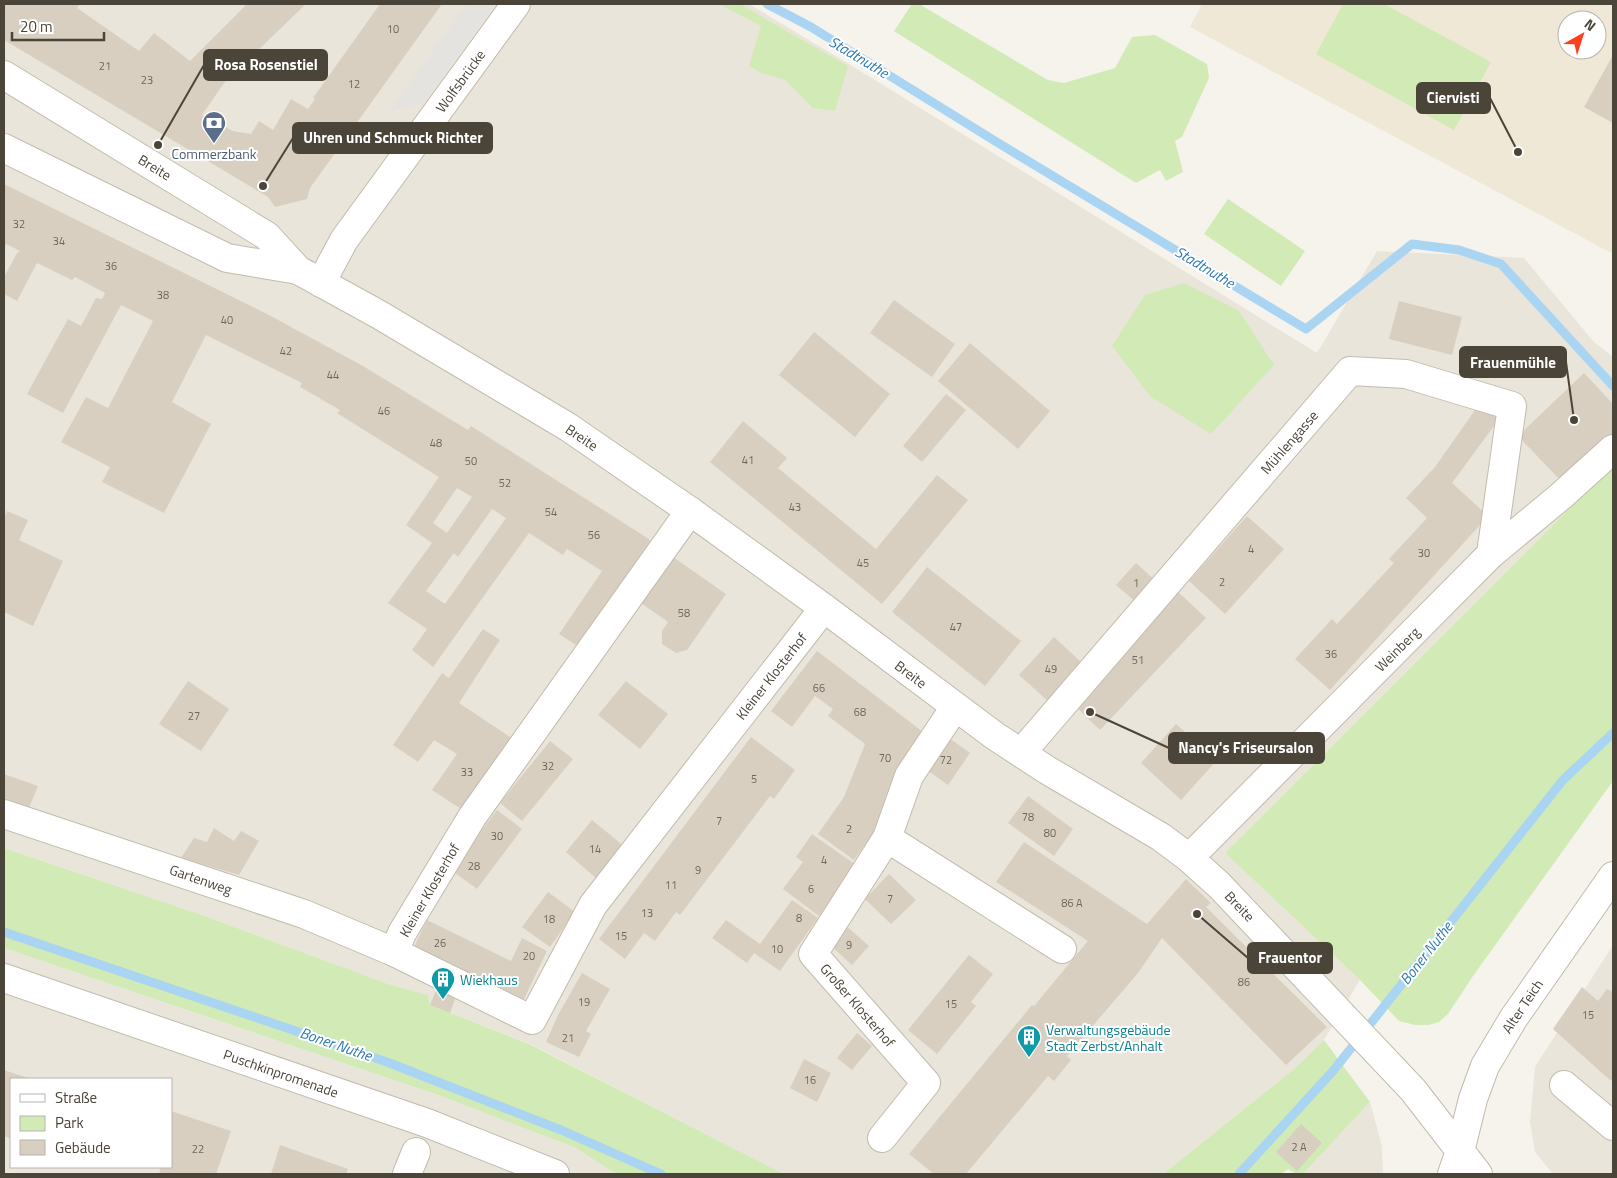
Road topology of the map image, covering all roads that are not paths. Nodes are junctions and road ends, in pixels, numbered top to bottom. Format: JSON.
{"nodes":[{"id":1,"x":516,"y":4,"type":"edge"},
{"id":2,"x":4,"y":74,"type":"edge"},
{"id":3,"x":4,"y":148,"type":"edge"},
{"id":4,"x":310,"y":277,"type":"junction"},
{"id":5,"x":1613,"y":449,"type":"edge"},
{"id":6,"x":690,"y":511,"type":"junction"},
{"id":7,"x":1491,"y":554,"type":"junction"},
{"id":8,"x":824,"y":608,"type":"junction"},
{"id":9,"x":955,"y":707,"type":"junction"},
{"id":10,"x":1021,"y":753,"type":"junction"},
{"id":11,"x":4,"y":814,"type":"edge"},
{"id":12,"x":887,"y":838,"type":"junction"},
{"id":13,"x":1189,"y":858,"type":"junction"},
{"id":14,"x":1613,"y":876,"type":"edge"},
{"id":15,"x":1062,"y":949,"type":"dead end"},
{"id":16,"x":394,"y":952,"type":"junction"},
{"id":17,"x":4,"y":978,"type":"edge"},
{"id":18,"x":1564,"y":1084,"type":"dead end"},
{"id":19,"x":1613,"y":1126,"type":"edge"},
{"id":20,"x":882,"y":1138,"type":"dead end"},
{"id":21,"x":1456,"y":1163,"type":"edge"},
{"id":22,"x":555,"y":1174,"type":"edge"},
{"id":23,"x":1478,"y":1174,"type":"edge"}],
"edges":[{"from":1,"to":4,"type":"street","name":"Wolfsbrücke"},
{"from":2,"to":4,"type":"street","name":"Breite"},
{"from":3,"to":4,"type":"street","name":"Breite"},
{"from":4,"to":6,"type":"street","name":"Breite"},
{"from":5,"to":7,"type":"street","name":"Weinberg"},
{"from":6,"to":8,"type":"street","name":"Breite"},
{"from":6,"to":16,"type":"street","name":"Kleiner Klosterhof"},
{"from":7,"to":10,"type":"street","name":"Mühlengasse"},
{"from":7,"to":13,"type":"street","name":"Weinberg"},
{"from":8,"to":9,"type":"street","name":"Breite"},
{"from":8,"to":16,"type":"street","name":"Kleiner Klosterhof"},
{"from":9,"to":10,"type":"street","name":"Breite"},
{"from":9,"to":12,"type":"street","name":"Großer Klosterhof"},
{"from":10,"to":13,"type":"street","name":"Breite"},
{"from":11,"to":16,"type":"street","name":"Gartenweg"},
{"from":12,"to":15,"type":"street"},
{"from":12,"to":20,"type":"street","name":"Großer Klosterhof"},
{"from":13,"to":21,"type":"street","name":"Breite"},
{"from":14,"to":21,"type":"street","name":"Alter Teich"},
{"from":17,"to":22,"type":"street","name":"Puschkinpromenade"},
{"from":18,"to":19,"type":"street"},
{"from":21,"to":23,"type":"street","name":"Breite"}]}
